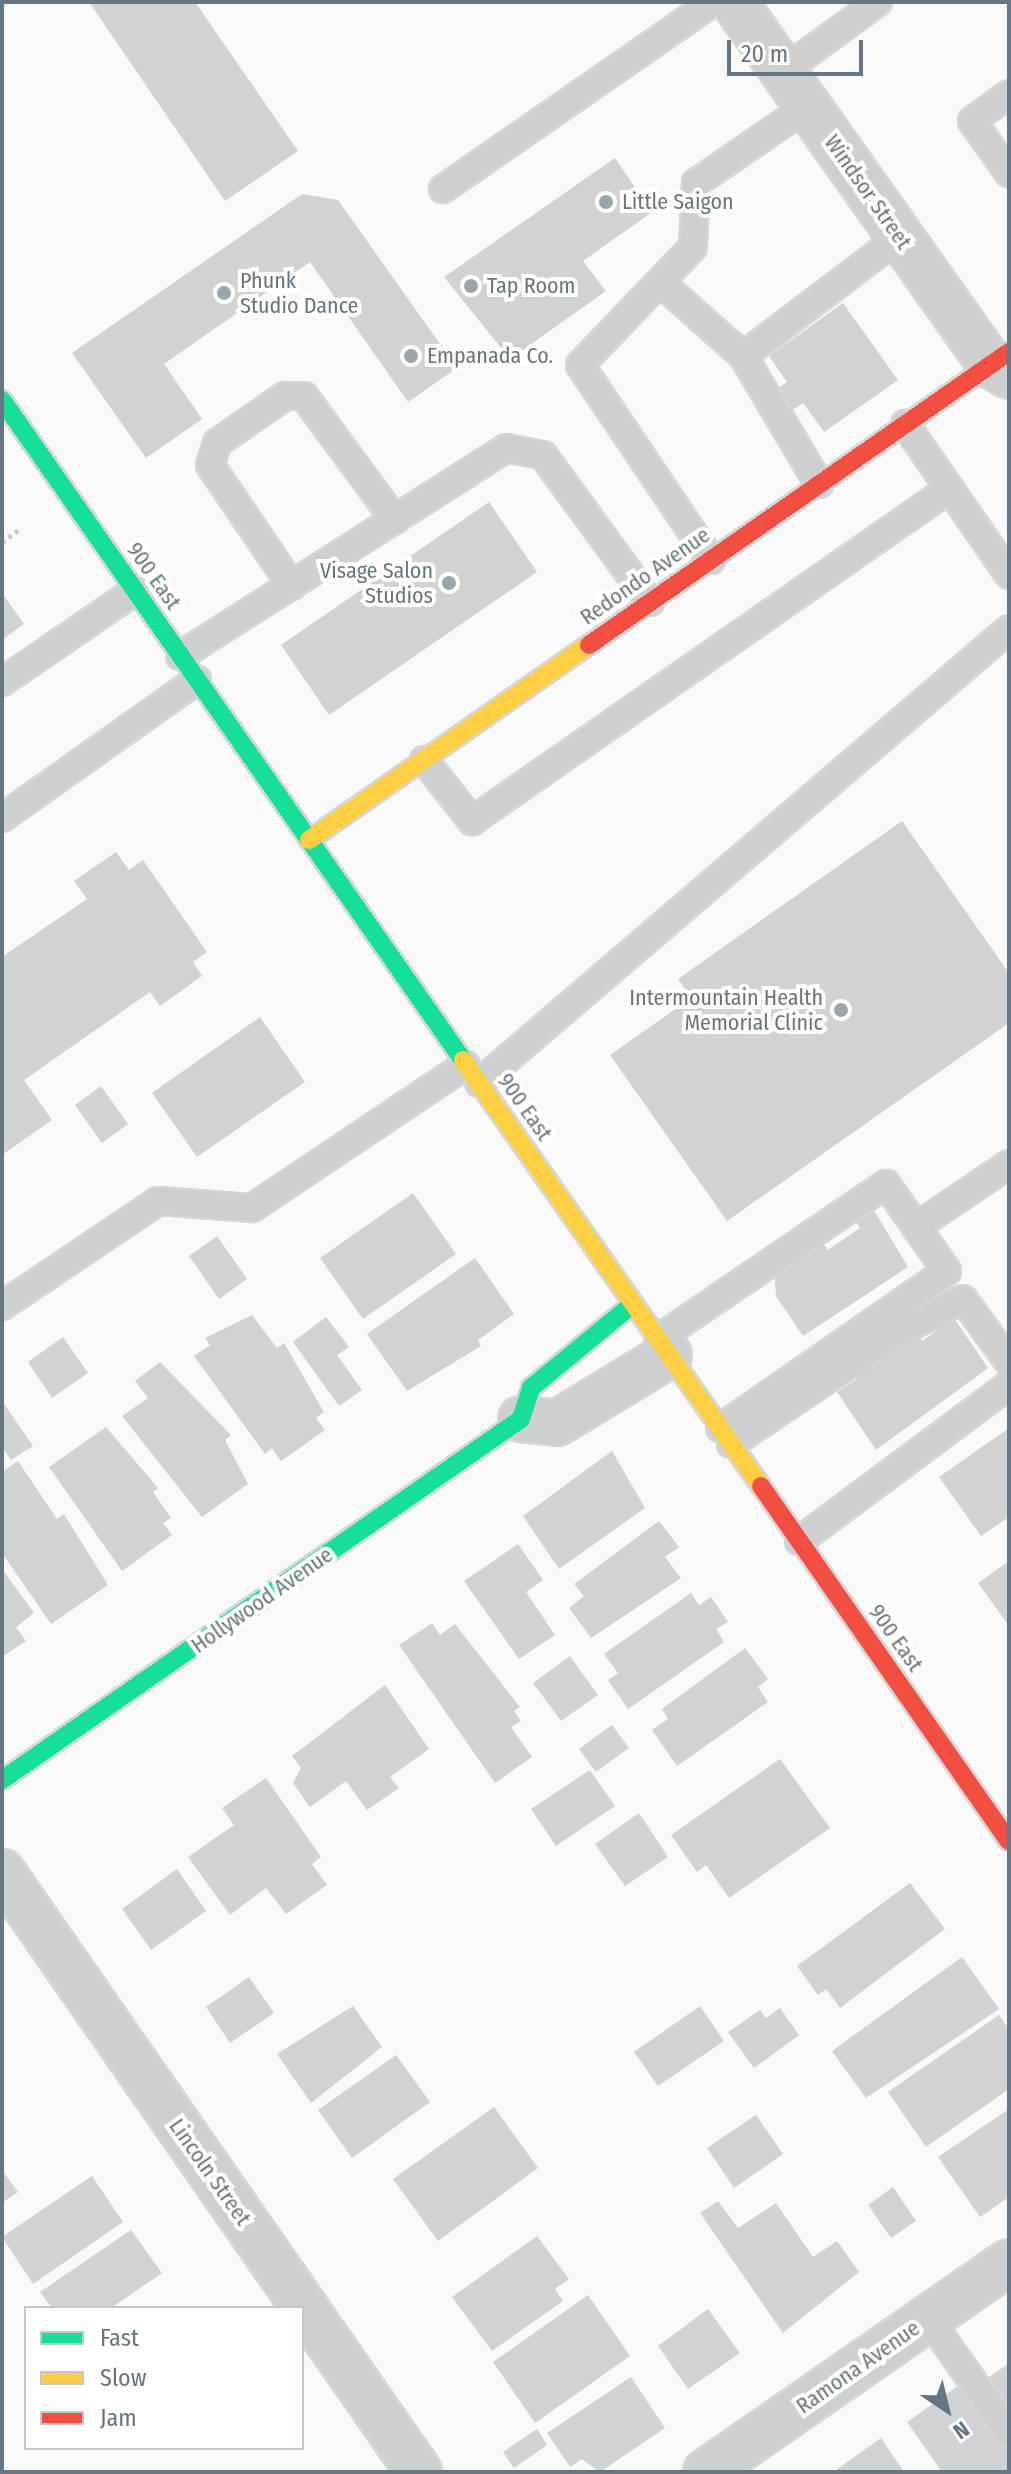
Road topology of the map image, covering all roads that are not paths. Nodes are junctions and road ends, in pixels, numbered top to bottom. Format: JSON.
{"nodes":[{"id":1,"x":713,"y":2,"type":"edge"},
{"id":2,"x":734,"y":2,"type":"edge"},
{"id":3,"x":878,"y":2,"type":"edge"},
{"id":4,"x":783,"y":71,"type":"junction"},
{"id":5,"x":1009,"y":94,"type":"edge"},
{"id":6,"x":808,"y":106,"type":"junction"},
{"id":7,"x":1009,"y":173,"type":"edge"},
{"id":8,"x":443,"y":189,"type":"dead end"},
{"id":9,"x":900,"y":237,"type":"junction"},
{"id":10,"x":662,"y":284,"type":"junction"},
{"id":11,"x":743,"y":356,"type":"junction"},
{"id":12,"x":1003,"y":364,"type":"edge"},
{"id":13,"x":2,"y":400,"type":"edge"},
{"id":14,"x":905,"y":424,"type":"junction"},
{"id":15,"x":819,"y":484,"type":"junction"},
{"id":16,"x":949,"y":489,"type":"junction"},
{"id":17,"x":395,"y":520,"type":"junction"},
{"id":18,"x":711,"y":560,"type":"junction"},
{"id":19,"x":1009,"y":575,"type":"edge"},
{"id":20,"x":292,"y":586,"type":"junction"},
{"id":21,"x":135,"y":591,"type":"junction"},
{"id":22,"x":650,"y":602,"type":"junction"},
{"id":23,"x":1009,"y":629,"type":"edge"},
{"id":24,"x":180,"y":656,"type":"junction"},
{"id":25,"x":197,"y":680,"type":"junction"},
{"id":26,"x":2,"y":682,"type":"edge"},
{"id":27,"x":424,"y":760,"type":"junction"},
{"id":28,"x":2,"y":818,"type":"edge"},
{"id":29,"x":309,"y":840,"type":"junction"},
{"id":30,"x":473,"y":1074,"type":"junction"},
{"id":31,"x":1009,"y":1164,"type":"edge"},
{"id":32,"x":916,"y":1227,"type":"junction"},
{"id":33,"x":633,"y":1304,"type":"junction"},
{"id":34,"x":2,"y":1306,"type":"edge"},
{"id":35,"x":663,"y":1347,"type":"junction"},
{"id":36,"x":1009,"y":1362,"type":"edge"},
{"id":37,"x":1009,"y":1385,"type":"edge"},
{"id":38,"x":521,"y":1419,"type":"junction"},
{"id":39,"x":726,"y":1436,"type":"junction"},
{"id":40,"x":799,"y":1541,"type":"junction"},
{"id":41,"x":2,"y":1780,"type":"edge"},
{"id":42,"x":1009,"y":1841,"type":"edge"},
{"id":43,"x":2,"y":1872,"type":"edge"},
{"id":44,"x":1009,"y":2262,"type":"edge"},
{"id":45,"x":304,"y":2306,"type":"edge"},
{"id":46,"x":304,"y":2307,"type":"edge"},
{"id":47,"x":928,"y":2318,"type":"junction"},
{"id":48,"x":1009,"y":2433,"type":"edge"},
{"id":49,"x":419,"y":2472,"type":"edge"},
{"id":50,"x":706,"y":2472,"type":"edge"}],
"edges":[{"from":1,"to":8,"type":"lane"},
{"from":2,"to":4,"type":"street","name":"Windsor Street"},
{"from":3,"to":4,"type":"lane"},
{"from":4,"to":6,"type":"street","name":"Windsor Street"},
{"from":5,"to":7,"type":"lane"},
{"from":6,"to":9,"type":"street","name":"Windsor Street"},
{"from":6,"to":10,"type":"lane"},
{"from":9,"to":11,"type":"lane"},
{"from":9,"to":12,"type":"street","name":"Windsor Street"},
{"from":10,"to":11,"type":"lane"},
{"from":10,"to":18,"type":"lane"},
{"from":11,"to":15,"type":"lane"},
{"from":12,"to":14,"type":"street","name":"Redondo Avenue"},
{"from":13,"to":21,"type":"street","name":"900 East"},
{"from":14,"to":15,"type":"street","name":"Redondo Avenue"},
{"from":14,"to":16,"type":"lane"},
{"from":15,"to":18,"type":"street","name":"Redondo Avenue"},
{"from":16,"to":19,"type":"lane"},
{"from":16,"to":27,"type":"lane"},
{"from":17,"to":20,"type":"lane"},
{"from":17,"to":20,"type":"lane"},
{"from":17,"to":22,"type":"lane"},
{"from":18,"to":22,"type":"street","name":"Redondo Avenue"},
{"from":20,"to":24,"type":"lane"},
{"from":21,"to":24,"type":"street","name":"900 East"},
{"from":21,"to":26,"type":"lane"},
{"from":22,"to":27,"type":"street","name":"Redondo Avenue"},
{"from":23,"to":30,"type":"lane"},
{"from":24,"to":25,"type":"street","name":"900 East"},
{"from":25,"to":28,"type":"lane"},
{"from":25,"to":29,"type":"street","name":"900 East"},
{"from":27,"to":29,"type":"street","name":"Redondo Avenue"},
{"from":29,"to":30,"type":"street","name":"900 East"},
{"from":30,"to":33,"type":"street","name":"900 East"},
{"from":30,"to":34,"type":"lane"},
{"from":31,"to":32,"type":"lane"},
{"from":32,"to":35,"type":"lane"},
{"from":32,"to":39,"type":"lane"},
{"from":33,"to":35,"type":"street","name":"900 East"},
{"from":33,"to":38,"type":"street"},
{"from":35,"to":38,"type":"street"},
{"from":35,"to":39,"type":"street","name":"900 East"},
{"from":36,"to":39,"type":"lane"},
{"from":37,"to":40,"type":"lane"},
{"from":38,"to":41,"type":"street","name":"Hollywood Avenue"},
{"from":39,"to":40,"type":"street","name":"900 East"},
{"from":40,"to":42,"type":"street","name":"900 East"},
{"from":43,"to":45,"type":"street","name":"Lincoln Street"},
{"from":44,"to":47,"type":"street","name":"Ramona Avenue"},
{"from":46,"to":49,"type":"street","name":"Lincoln Street"},
{"from":47,"to":48,"type":"lane"},
{"from":47,"to":50,"type":"street","name":"Ramona Avenue"}]}
